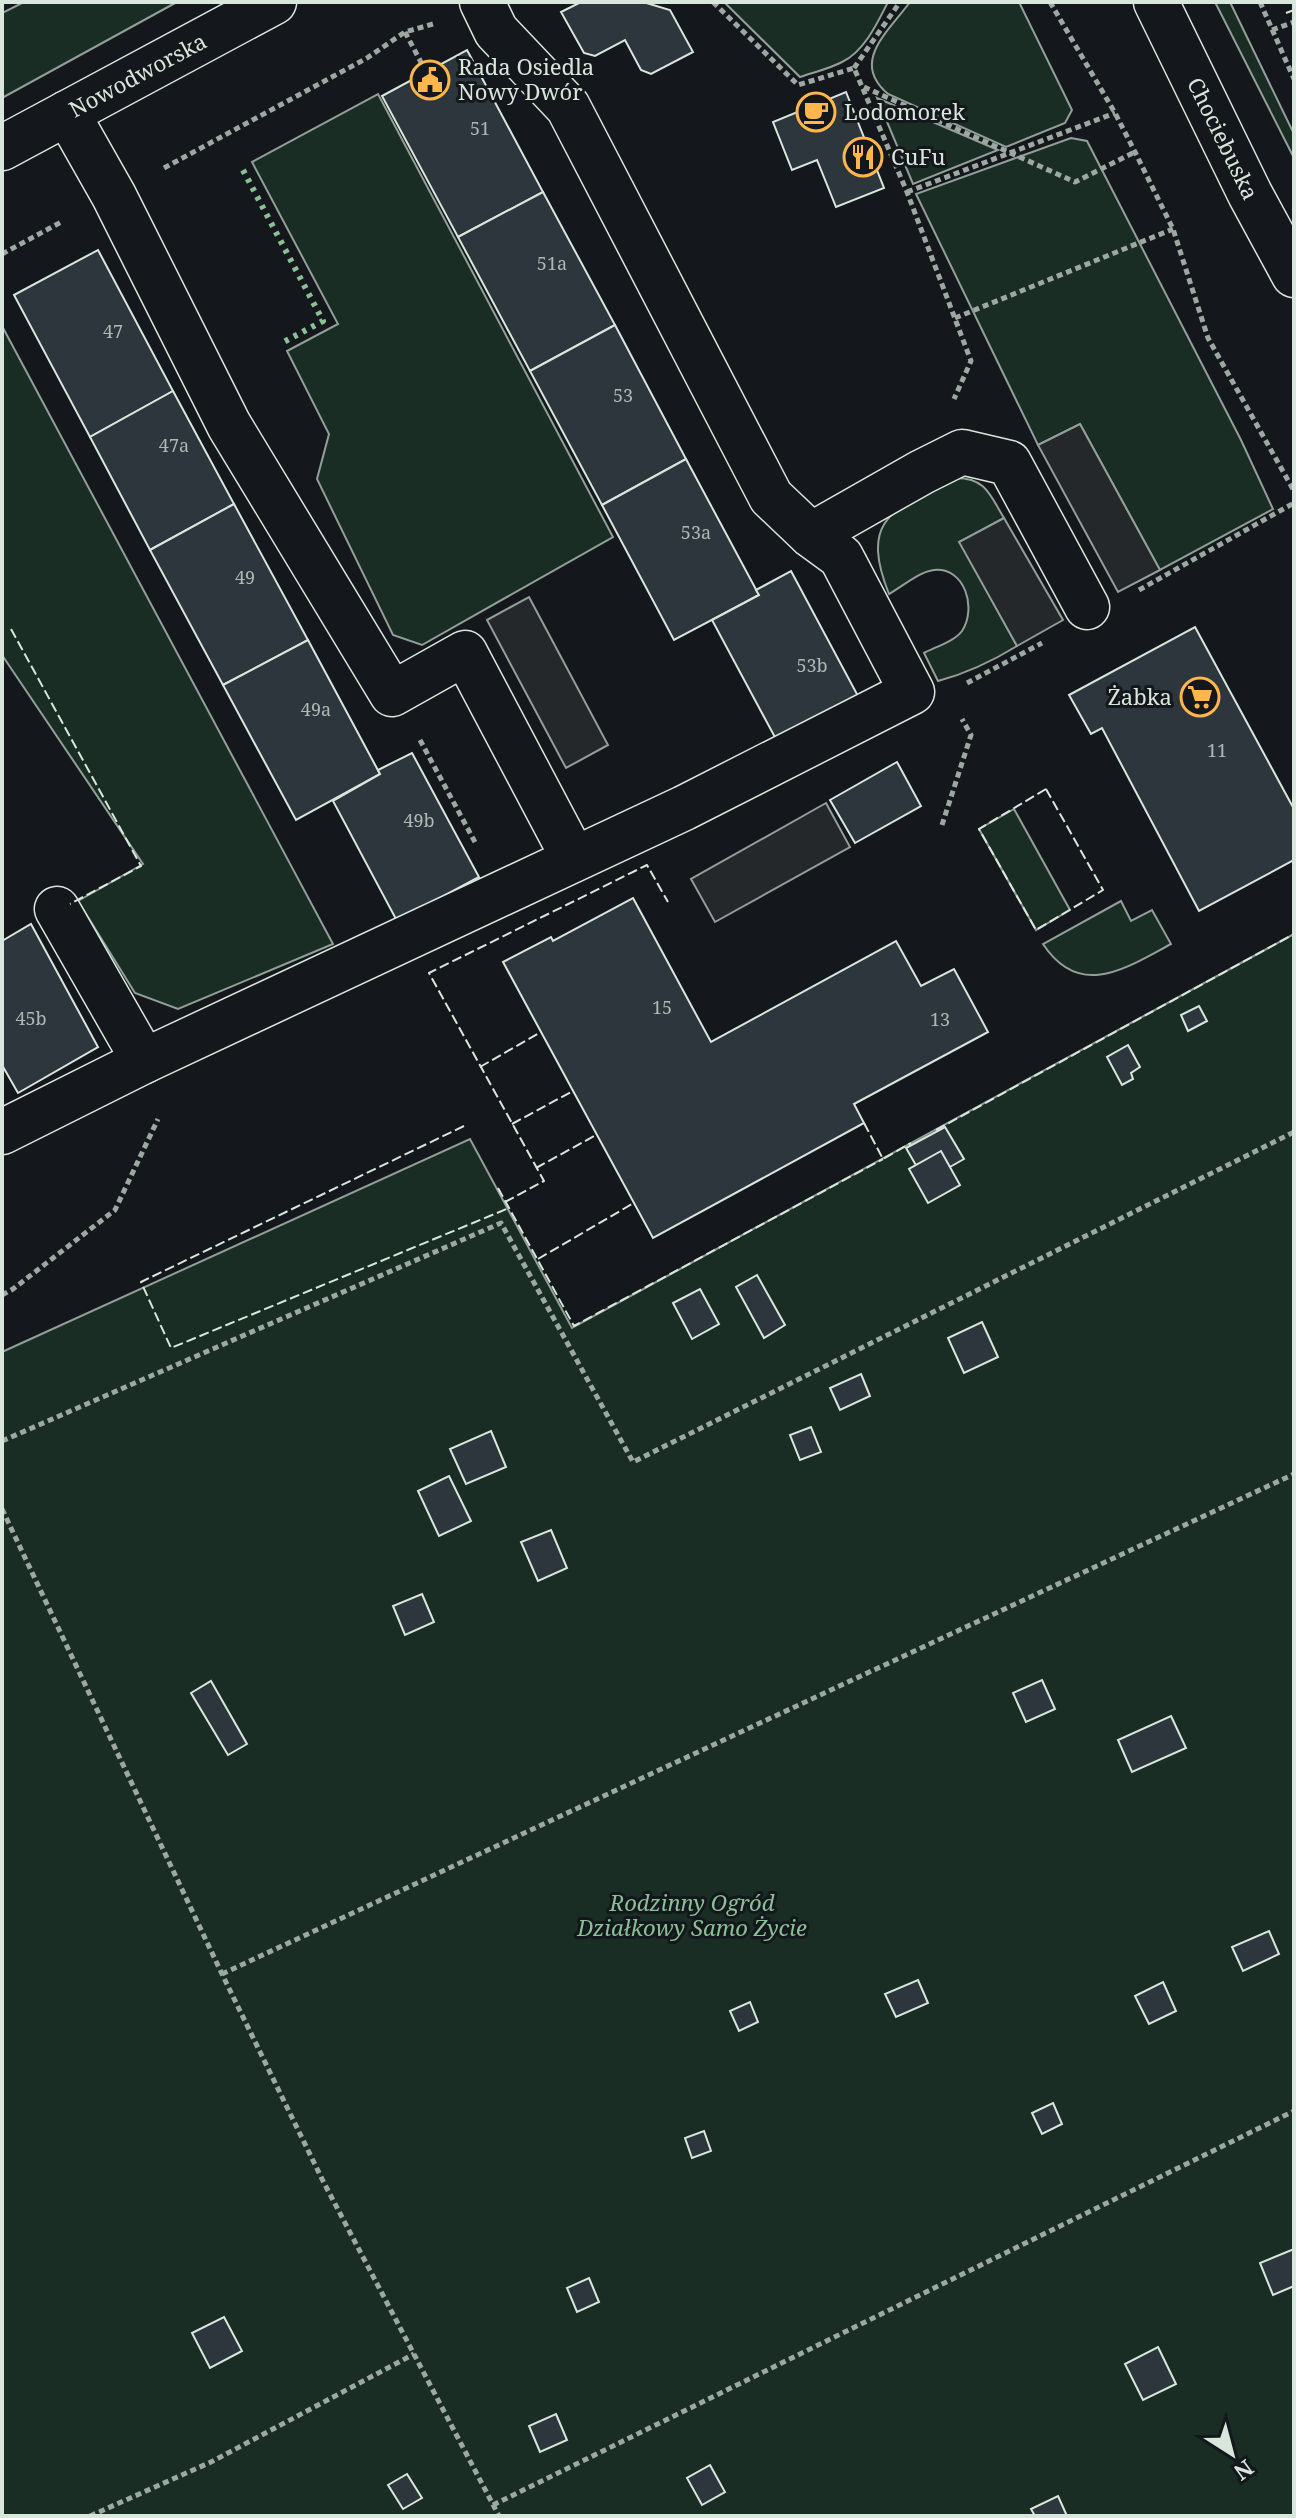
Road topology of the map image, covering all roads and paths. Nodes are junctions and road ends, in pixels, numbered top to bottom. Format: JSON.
{"nodes":[{"id":1,"x":274,"y":2,"type":"edge"},
{"id":2,"x":713,"y":2,"type":"edge"},
{"id":3,"x":900,"y":2,"type":"edge"},
{"id":4,"x":1050,"y":2,"type":"edge"},
{"id":5,"x":1156,"y":2,"type":"edge"},
{"id":6,"x":1260,"y":2,"type":"edge"},
{"id":7,"x":483,"y":6,"type":"edge"},
{"id":8,"x":1294,"y":22,"type":"edge"},
{"id":9,"x":1272,"y":30,"type":"junction"},
{"id":10,"x":405,"y":32,"type":"junction"},
{"id":11,"x":424,"y":68,"type":"dead end"},
{"id":12,"x":854,"y":68,"type":"junction"},
{"id":13,"x":1294,"y":79,"type":"edge"},
{"id":14,"x":863,"y":86,"type":"junction"},
{"id":15,"x":67,"y":113,"type":"junction"},
{"id":16,"x":1115,"y":113,"type":"junction"},
{"id":17,"x":2,"y":148,"type":"edge"},
{"id":18,"x":1010,"y":152,"type":"junction"},
{"id":19,"x":1135,"y":152,"type":"junction"},
{"id":20,"x":907,"y":192,"type":"junction"},
{"id":21,"x":114,"y":196,"type":"junction"},
{"id":22,"x":1173,"y":229,"type":"junction"},
{"id":23,"x":2,"y":254,"type":"edge"},
{"id":24,"x":1294,"y":275,"type":"edge"},
{"id":25,"x":1294,"y":491,"type":"edge"},
{"id":26,"x":811,"y":535,"type":"junction"},
{"id":27,"x":1087,"y":607,"type":"dead end"},
{"id":28,"x":956,"y":707,"type":"dead end"},
{"id":29,"x":942,"y":825,"type":"dead end"},
{"id":30,"x":574,"y":859,"type":"junction"},
{"id":31,"x":57,"y":909,"type":"dead end"},
{"id":32,"x":144,"y":1061,"type":"junction"},
{"id":33,"x":2,"y":1132,"type":"edge"},
{"id":34,"x":1294,"y":1132,"type":"edge"},
{"id":35,"x":2,"y":1295,"type":"edge"},
{"id":36,"x":2,"y":1441,"type":"edge"},
{"id":37,"x":1294,"y":1474,"type":"edge"},
{"id":38,"x":2,"y":1509,"type":"edge"},
{"id":39,"x":222,"y":1974,"type":"junction"},
{"id":40,"x":1294,"y":2111,"type":"edge"},
{"id":41,"x":414,"y":2354,"type":"junction"},
{"id":42,"x":493,"y":2505,"type":"junction"},
{"id":43,"x":90,"y":2516,"type":"edge"},
{"id":44,"x":499,"y":2516,"type":"edge"}],
"edges":[{"from":1,"to":15,"type":"street","name":"Nowodworska"},
{"from":2,"to":12,"type":"path"},
{"from":3,"to":12,"type":"path"},
{"from":4,"to":16,"type":"path"},
{"from":5,"to":24,"type":"street","name":"Chociebuska"},
{"from":6,"to":9,"type":"path"},
{"from":7,"to":10,"type":"path"},
{"from":7,"to":26,"type":"street"},
{"from":8,"to":9,"type":"path"},
{"from":9,"to":13,"type":"path"},
{"from":10,"to":11,"type":"path"},
{"from":10,"to":21,"type":"path"},
{"from":12,"to":14,"type":"path"},
{"from":14,"to":18,"type":"path"},
{"from":14,"to":20,"type":"path"},
{"from":15,"to":17,"type":"street","name":"Nowodworska"},
{"from":15,"to":21,"type":"street"},
{"from":16,"to":18,"type":"path"},
{"from":16,"to":19,"type":"path"},
{"from":18,"to":19,"type":"path"},
{"from":18,"to":20,"type":"path"},
{"from":19,"to":22,"type":"path"},
{"from":20,"to":22,"type":"path"},
{"from":21,"to":23,"type":"path"},
{"from":21,"to":30,"type":"street"},
{"from":22,"to":25,"type":"path"},
{"from":26,"to":27,"type":"street"},
{"from":26,"to":30,"type":"street"},
{"from":28,"to":29,"type":"path"},
{"from":30,"to":32,"type":"street"},
{"from":31,"to":32,"type":"street"},
{"from":32,"to":33,"type":"street"},
{"from":32,"to":35,"type":"path"},
{"from":34,"to":36,"type":"path"},
{"from":37,"to":39,"type":"path"},
{"from":38,"to":39,"type":"path"},
{"from":39,"to":41,"type":"path"},
{"from":40,"to":42,"type":"path"},
{"from":41,"to":42,"type":"path"},
{"from":41,"to":43,"type":"path"},
{"from":42,"to":44,"type":"path"}]}
